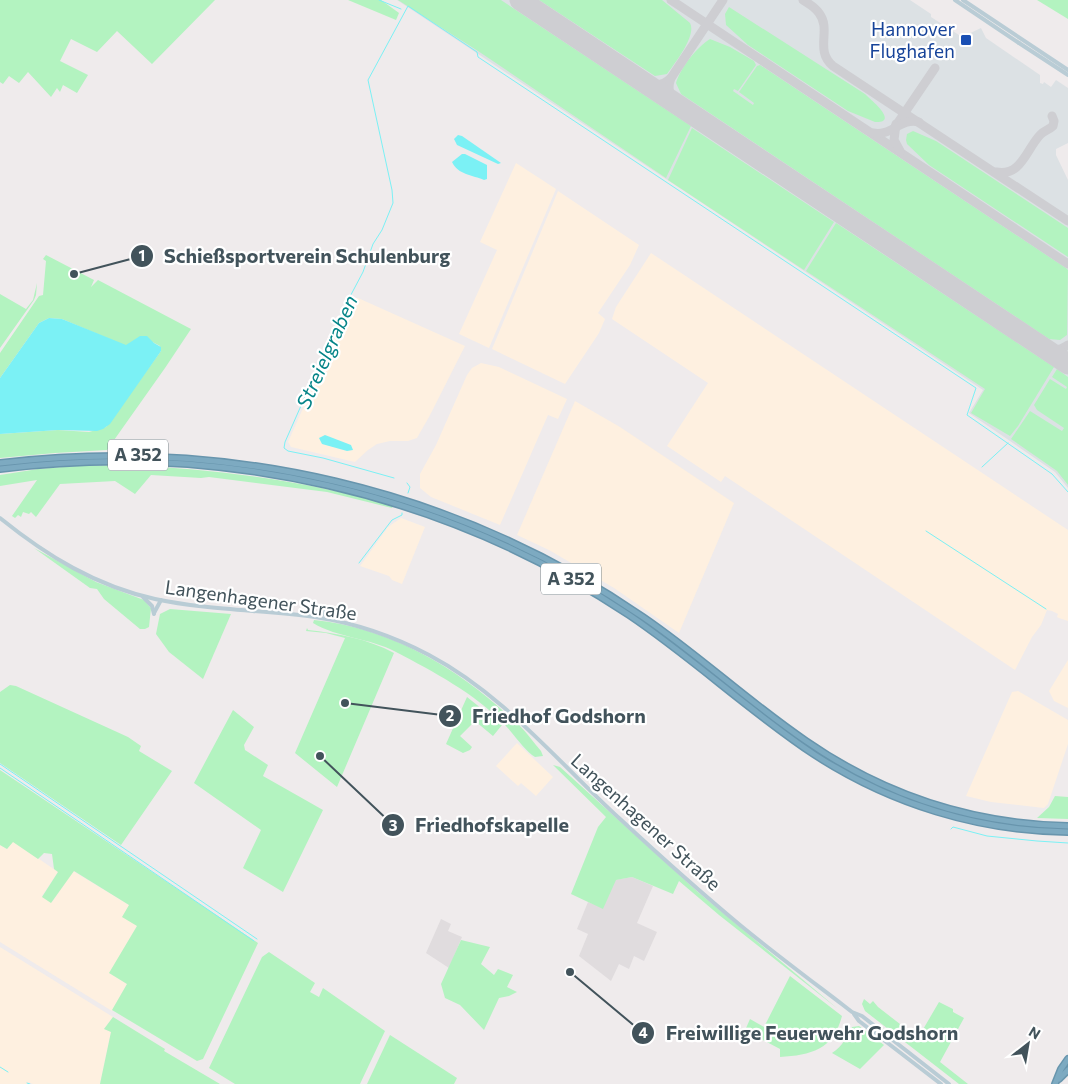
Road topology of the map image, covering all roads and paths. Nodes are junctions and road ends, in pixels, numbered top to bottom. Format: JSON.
{"nodes":[{"id":1,"x":954,"y":0,"type":"edge"},
{"id":2,"x":963,"y":0,"type":"edge"},
{"id":3,"x":1068,"y":70,"type":"edge"},
{"id":4,"x":1068,"y":75,"type":"edge"},
{"id":5,"x":0,"y":463,"type":"edge"},
{"id":6,"x":0,"y":469,"type":"edge"},
{"id":7,"x":0,"y":518,"type":"edge"},
{"id":8,"x":142,"y":595,"type":"junction"},
{"id":9,"x":155,"y":599,"type":"junction"},
{"id":10,"x":161,"y":600,"type":"junction"},
{"id":11,"x":321,"y":606,"type":"dead end"},
{"id":12,"x":153,"y":610,"type":"junction"},
{"id":13,"x":331,"y":620,"type":"junction"},
{"id":14,"x":1068,"y":826,"type":"edge"},
{"id":15,"x":1068,"y":832,"type":"edge"},
{"id":16,"x":852,"y":1012,"type":"junction"},
{"id":17,"x":1068,"y":1059,"type":"edge"},
{"id":18,"x":1068,"y":1070,"type":"edge"},
{"id":19,"x":941,"y":1084,"type":"edge"},
{"id":20,"x":949,"y":1084,"type":"edge"},
{"id":21,"x":1056,"y":1084,"type":"edge"}],
"edges":[{"from":1,"to":4,"type":"main road","bridge":true},
{"from":2,"to":3,"type":"main road"},
{"from":5,"to":14,"type":"highway","number":"A 352"},
{"from":6,"to":15,"type":"highway","number":"A 352"},
{"from":7,"to":8,"type":"main road","name":"Langenhagener Straße"},
{"from":8,"to":9,"type":"main road","name":"Langenhagener Straße"},
{"from":8,"to":12,"type":"main road"},
{"from":9,"to":10,"type":"main road","name":"Langenhagener Straße"},
{"from":9,"to":12,"type":"main road"},
{"from":10,"to":12,"type":"main road"},
{"from":10,"to":13,"type":"main road","name":"Langenhagener Straße"},
{"from":11,"to":13,"type":"main road"},
{"from":13,"to":16,"type":"main road","name":"Langenhagener Straße"},
{"from":16,"to":19,"type":"main road","name":"Langenhagener Straße"},
{"from":16,"to":20,"type":"main road","name":"Langenhagener Straße"},
{"from":17,"to":21,"type":"highway"},
{"from":18,"to":21,"type":"highway"}]}
